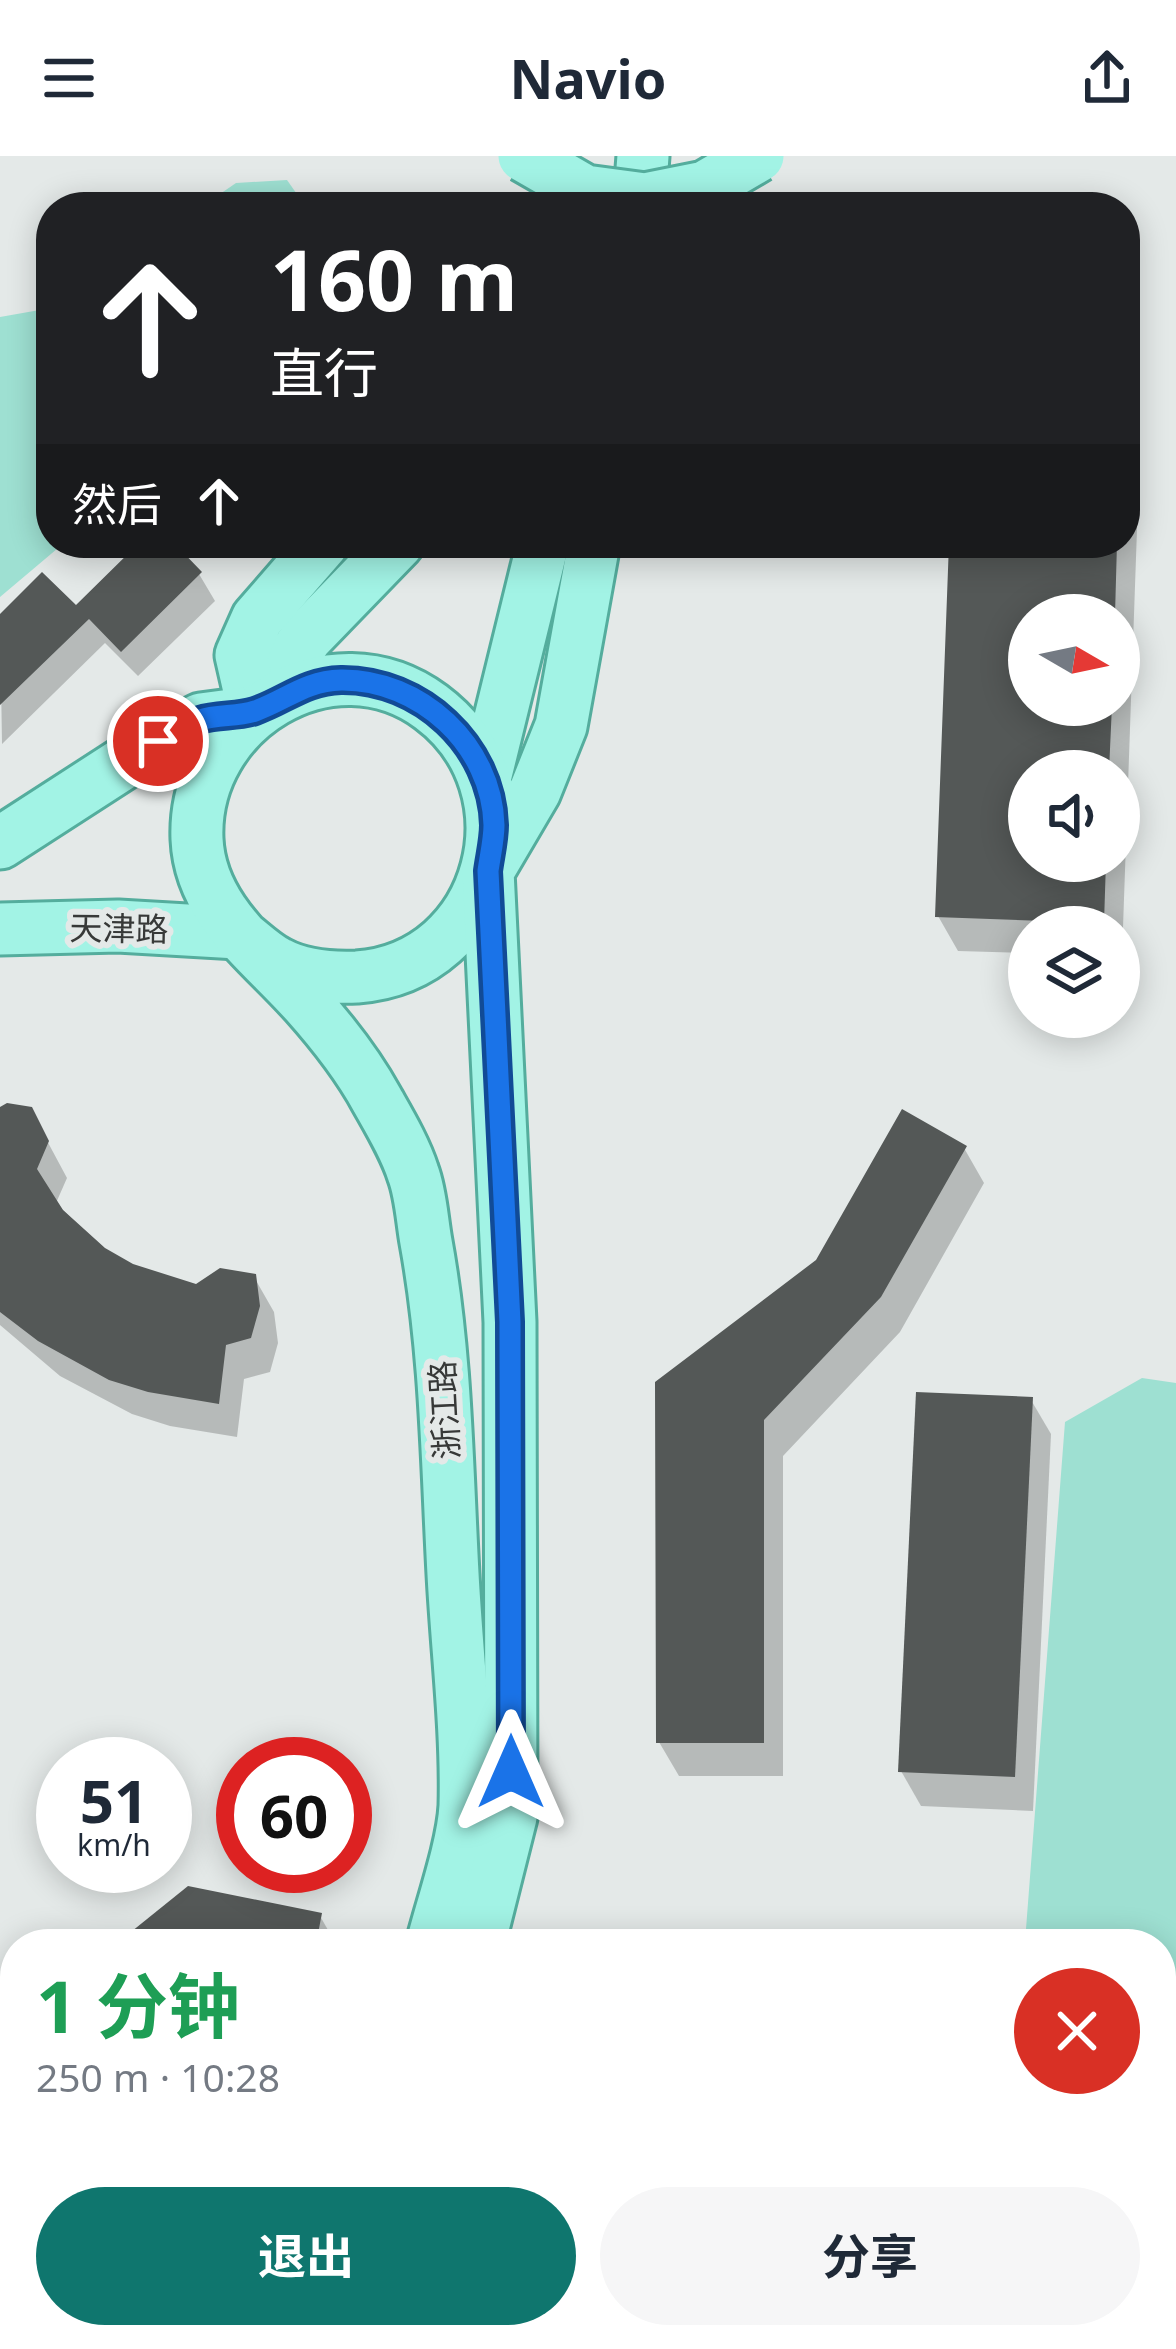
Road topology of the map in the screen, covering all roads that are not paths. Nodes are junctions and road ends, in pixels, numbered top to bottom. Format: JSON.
{"nodes":[{"id":1,"x":643,"y":156,"type":"edge"},
{"id":2,"x":758,"y":156,"type":"edge"},
{"id":3,"x":540,"y":178,"type":"edge"},
{"id":4,"x":598,"y":192,"type":"edge"},
{"id":5,"x":641,"y":192,"type":"edge"},
{"id":6,"x":695,"y":192,"type":"edge"},
{"id":7,"x":309,"y":558,"type":"edge"},
{"id":8,"x":383,"y":558,"type":"edge"},
{"id":9,"x":539,"y":558,"type":"edge"},
{"id":10,"x":591,"y":558,"type":"edge"},
{"id":11,"x":254,"y":712,"type":"junction"},
{"id":12,"x":485,"y":779,"type":"junction"},
{"id":13,"x":0,"y":843,"type":"edge"},
{"id":14,"x":488,"y":871,"type":"junction"},
{"id":15,"x":0,"y":929,"type":"edge"},
{"id":16,"x":238,"y":933,"type":"junction"},
{"id":17,"x":436,"y":1929,"type":"edge"},
{"id":18,"x":483,"y":1929,"type":"edge"}],
"edges":[{"from":1,"to":5,"type":"main road"},
{"from":2,"to":6,"type":"main road","bridge":true},
{"from":3,"to":4,"type":"main road","bridge":true},
{"from":7,"to":11,"type":"main road"},
{"from":8,"to":11,"type":"main road"},
{"from":9,"to":12,"type":"main road"},
{"from":10,"to":14,"type":"main road"},
{"from":11,"to":12,"type":"main road"},
{"from":11,"to":13,"type":"main road"},
{"from":11,"to":16,"type":"main road"},
{"from":12,"to":14,"type":"main road"},
{"from":14,"to":16,"type":"main road"},
{"from":14,"to":18,"type":"main road","name":"浙江路"},
{"from":15,"to":16,"type":"main road","name":"天津路"},
{"from":16,"to":17,"type":"main road","name":"浙江路"}]}
